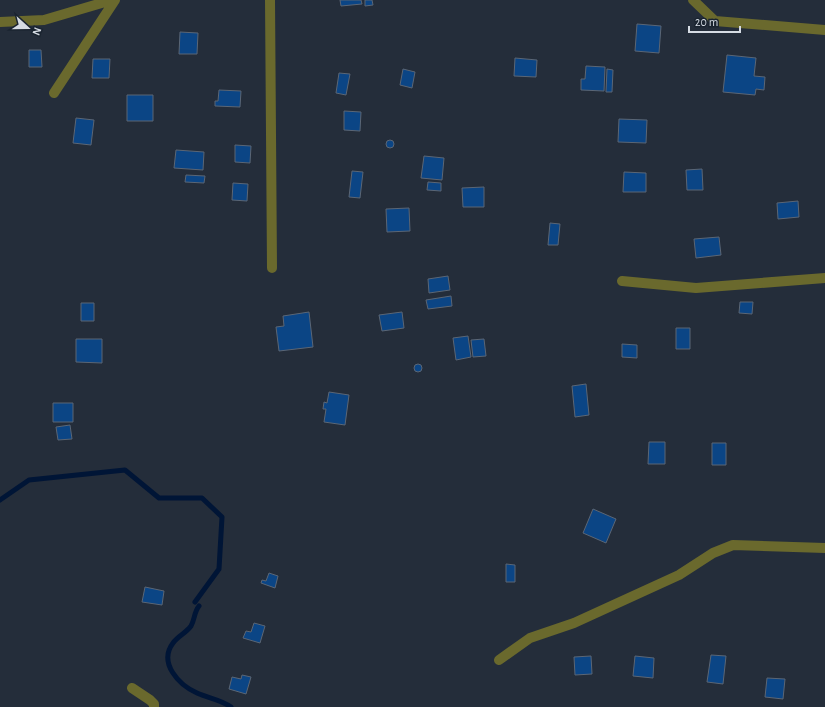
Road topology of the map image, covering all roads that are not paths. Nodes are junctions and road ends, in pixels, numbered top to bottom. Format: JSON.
{"nodes":[{"id":1,"x":112,"y":0,"type":"edge"},
{"id":2,"x":115,"y":0,"type":"edge"},
{"id":3,"x":270,"y":0,"type":"edge"},
{"id":4,"x":693,"y":0,"type":"edge"},
{"id":5,"x":0,"y":22,"type":"edge"},
{"id":6,"x":825,"y":30,"type":"edge"},
{"id":7,"x":54,"y":93,"type":"dead end"},
{"id":8,"x":272,"y":268,"type":"dead end"},
{"id":9,"x":825,"y":278,"type":"edge"},
{"id":10,"x":622,"y":281,"type":"dead end"},
{"id":11,"x":825,"y":548,"type":"edge"},
{"id":12,"x":499,"y":660,"type":"dead end"},
{"id":13,"x":132,"y":688,"type":"dead end"},
{"id":14,"x":154,"y":707,"type":"edge"}],
"edges":[{"from":1,"to":5,"type":"street"},
{"from":2,"to":7,"type":"street"},
{"from":3,"to":8,"type":"street"},
{"from":4,"to":6,"type":"street"},
{"from":9,"to":10,"type":"street"},
{"from":11,"to":12,"type":"street"},
{"from":13,"to":14,"type":"street"}]}
